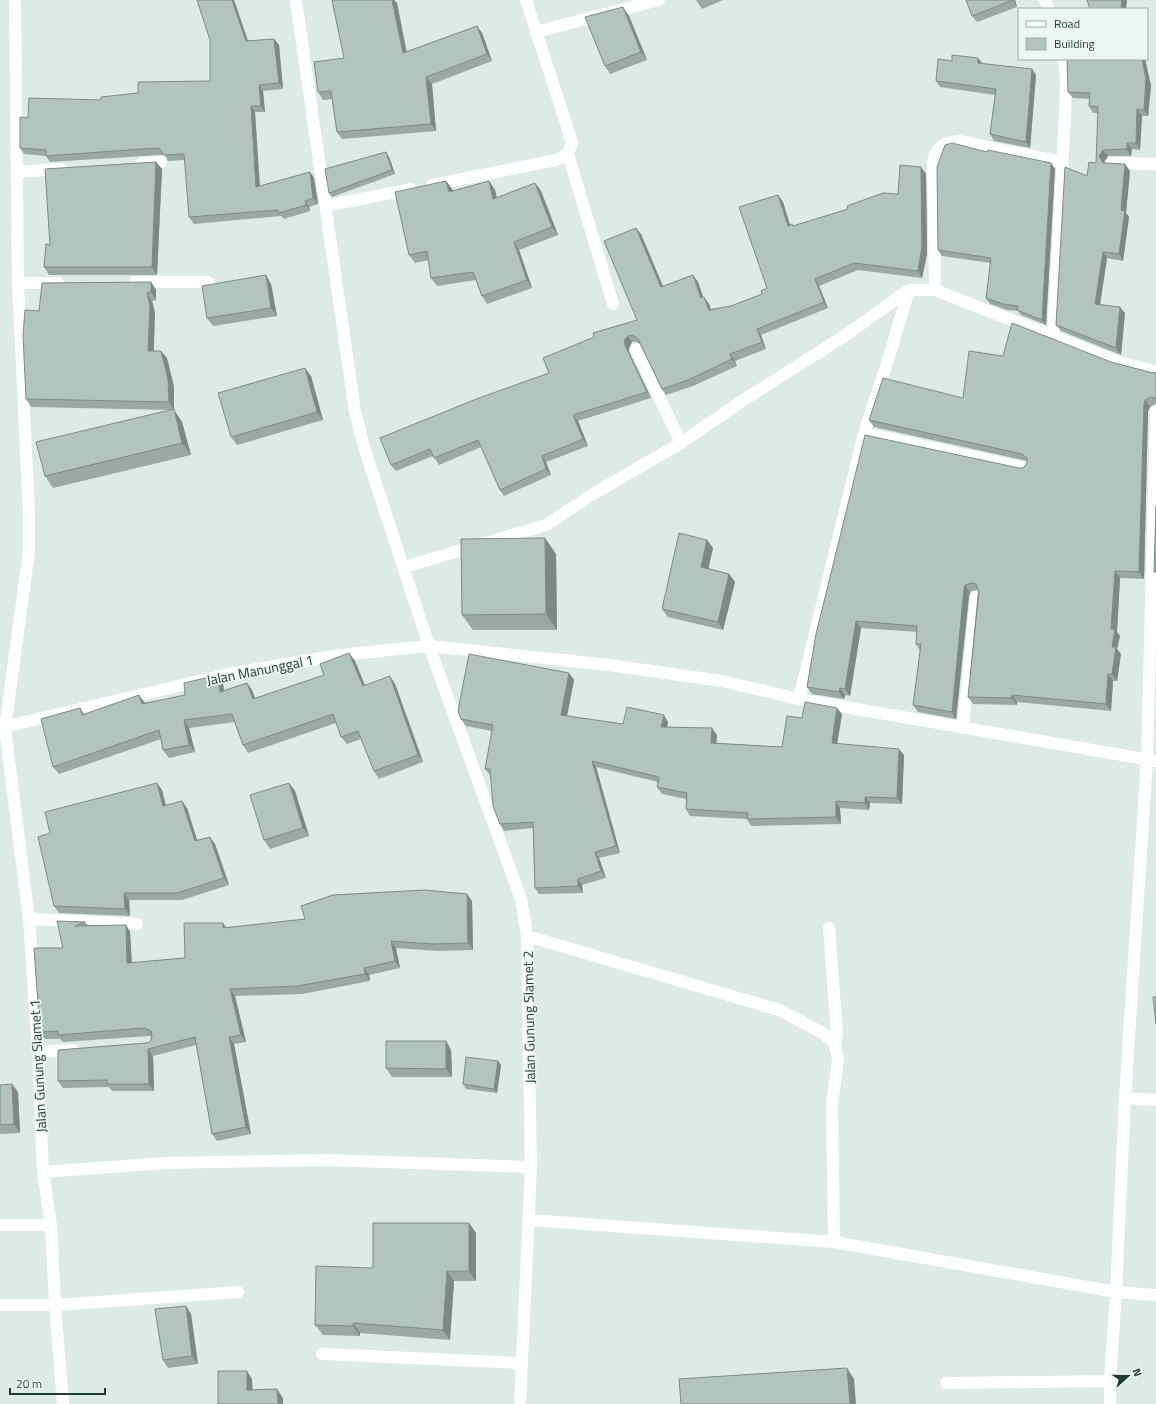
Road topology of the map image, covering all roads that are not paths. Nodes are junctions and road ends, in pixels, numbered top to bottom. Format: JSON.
{"nodes":[{"id":1,"x":15,"y":0,"type":"edge"},
{"id":2,"x":296,"y":0,"type":"edge"},
{"id":3,"x":526,"y":0,"type":"edge"},
{"id":4,"x":659,"y":0,"type":"edge"},
{"id":5,"x":536,"y":32,"type":"junction"},
{"id":6,"x":1064,"y":60,"type":"edge"},
{"id":7,"x":568,"y":154,"type":"junction"},
{"id":8,"x":161,"y":162,"type":"edge"},
{"id":9,"x":1062,"y":162,"type":"junction"},
{"id":10,"x":1111,"y":163,"type":"edge"},
{"id":11,"x":131,"y":164,"type":"edge"},
{"id":12,"x":1156,"y":164,"type":"edge"},
{"id":13,"x":70,"y":168,"type":"edge"},
{"id":14,"x":17,"y":172,"type":"junction"},
{"id":15,"x":326,"y":206,"type":"junction"},
{"id":16,"x":121,"y":282,"type":"edge"},
{"id":17,"x":208,"y":282,"type":"dead end"},
{"id":18,"x":18,"y":283,"type":"junction"},
{"id":19,"x":73,"y":283,"type":"edge"},
{"id":20,"x":909,"y":290,"type":"junction"},
{"id":21,"x":935,"y":290,"type":"junction"},
{"id":22,"x":613,"y":304,"type":"dead end"},
{"id":23,"x":1053,"y":335,"type":"junction"},
{"id":24,"x":636,"y":349,"type":"edge"},
{"id":25,"x":1156,"y":372,"type":"edge"},
{"id":26,"x":1156,"y":411,"type":"edge"},
{"id":27,"x":864,"y":433,"type":"junction"},
{"id":28,"x":681,"y":443,"type":"junction"},
{"id":29,"x":1025,"y":468,"type":"edge"},
{"id":30,"x":1156,"y":478,"type":"edge"},
{"id":31,"x":404,"y":567,"type":"junction"},
{"id":32,"x":976,"y":597,"type":"edge"},
{"id":33,"x":429,"y":646,"type":"junction"},
{"id":34,"x":800,"y":699,"type":"junction"},
{"id":35,"x":2,"y":728,"type":"edge"},
{"id":36,"x":963,"y":728,"type":"junction"},
{"id":37,"x":1152,"y":760,"type":"edge"},
{"id":38,"x":29,"y":919,"type":"junction"},
{"id":39,"x":137,"y":924,"type":"dead end"},
{"id":40,"x":829,"y":928,"type":"dead end"},
{"id":41,"x":527,"y":936,"type":"junction"},
{"id":42,"x":835,"y":1044,"type":"junction"},
{"id":43,"x":83,"y":1049,"type":"edge"},
{"id":44,"x":38,"y":1052,"type":"junction"},
{"id":45,"x":1125,"y":1098,"type":"junction"},
{"id":46,"x":1156,"y":1100,"type":"edge"},
{"id":47,"x":531,"y":1167,"type":"junction"},
{"id":48,"x":43,"y":1172,"type":"junction"},
{"id":49,"x":530,"y":1220,"type":"junction"},
{"id":50,"x":0,"y":1225,"type":"edge"},
{"id":51,"x":51,"y":1225,"type":"junction"},
{"id":52,"x":834,"y":1242,"type":"junction"},
{"id":53,"x":238,"y":1292,"type":"dead end"},
{"id":54,"x":1116,"y":1292,"type":"junction"},
{"id":55,"x":1156,"y":1295,"type":"edge"},
{"id":56,"x":0,"y":1305,"type":"edge"},
{"id":57,"x":55,"y":1305,"type":"junction"},
{"id":58,"x":322,"y":1354,"type":"dead end"},
{"id":59,"x":520,"y":1363,"type":"junction"},
{"id":60,"x":1110,"y":1380,"type":"junction"},
{"id":61,"x":946,"y":1383,"type":"dead end"},
{"id":62,"x":63,"y":1404,"type":"edge"},
{"id":63,"x":520,"y":1404,"type":"edge"},
{"id":64,"x":1110,"y":1404,"type":"edge"}],
"edges":[{"from":1,"to":14,"type":"street","name":"Jalan Gunung Slamet 1"},
{"from":2,"to":15,"type":"street","name":"Jalan Gunung Slamet 2"},
{"from":3,"to":5,"type":"street"},
{"from":4,"to":5,"type":"street"},
{"from":5,"to":7,"type":"street"},
{"from":6,"to":9,"type":"street"},
{"from":7,"to":15,"type":"street"},
{"from":7,"to":22,"type":"street"},
{"from":8,"to":11,"type":"street"},
{"from":9,"to":21,"type":"street"},
{"from":9,"to":23,"type":"street"},
{"from":10,"to":12,"type":"street"},
{"from":13,"to":14,"type":"street"},
{"from":14,"to":18,"type":"street","name":"Jalan Gunung Slamet 1"},
{"from":15,"to":31,"type":"street","name":"Jalan Gunung Slamet 2"},
{"from":16,"to":17,"type":"street"},
{"from":18,"to":19,"type":"street"},
{"from":18,"to":35,"type":"street","name":"Jalan Gunung Slamet 1"},
{"from":20,"to":21,"type":"street"},
{"from":20,"to":27,"type":"street"},
{"from":20,"to":28,"type":"street"},
{"from":21,"to":23,"type":"street"},
{"from":23,"to":25,"type":"street"},
{"from":24,"to":28,"type":"street"},
{"from":26,"to":30,"type":"street"},
{"from":27,"to":29,"type":"street"},
{"from":27,"to":34,"type":"street"},
{"from":28,"to":31,"type":"street"},
{"from":30,"to":37,"type":"street"},
{"from":31,"to":33,"type":"street","name":"Jalan Gunung Slamet 2"},
{"from":32,"to":36,"type":"street"},
{"from":33,"to":34,"type":"street","name":"Jalan Manunggal 1"},
{"from":33,"to":35,"type":"street","name":"Jalan Manunggal 1"},
{"from":33,"to":41,"type":"street","name":"Jalan Gunung Slamet 2"},
{"from":34,"to":36,"type":"street","name":"Jalan Manunggal 1"},
{"from":35,"to":38,"type":"street","name":"Jalan Gunung Slamet 1"},
{"from":36,"to":37,"type":"street","name":"Jalan Manunggal 1"},
{"from":37,"to":45,"type":"street"},
{"from":38,"to":39,"type":"street"},
{"from":38,"to":44,"type":"street","name":"Jalan Gunung Slamet 1"},
{"from":40,"to":42,"type":"street"},
{"from":41,"to":42,"type":"street"},
{"from":41,"to":47,"type":"street","name":"Jalan Gunung Slamet 2"},
{"from":42,"to":52,"type":"street"},
{"from":43,"to":44,"type":"street"},
{"from":44,"to":48,"type":"street","name":"Jalan Gunung Slamet 1"},
{"from":45,"to":46,"type":"street"},
{"from":45,"to":54,"type":"street"},
{"from":47,"to":48,"type":"street"},
{"from":47,"to":49,"type":"street","name":"Jalan Gunung Slamet 2"},
{"from":48,"to":51,"type":"street","name":"Jalan Gunung Slamet 1"},
{"from":49,"to":52,"type":"street"},
{"from":49,"to":59,"type":"street","name":"Jalan Gunung Slamet 2"},
{"from":50,"to":51,"type":"street"},
{"from":51,"to":57,"type":"street","name":"Jalan Gunung Slamet 1"},
{"from":52,"to":54,"type":"street"},
{"from":53,"to":57,"type":"street"},
{"from":54,"to":55,"type":"street"},
{"from":54,"to":60,"type":"street"},
{"from":56,"to":57,"type":"street"},
{"from":57,"to":62,"type":"street","name":"Jalan Gunung Slamet 1"},
{"from":58,"to":59,"type":"street"},
{"from":59,"to":63,"type":"street","name":"Jalan Gunung Slamet 2"},
{"from":60,"to":61,"type":"street"},
{"from":60,"to":64,"type":"street"}]}
